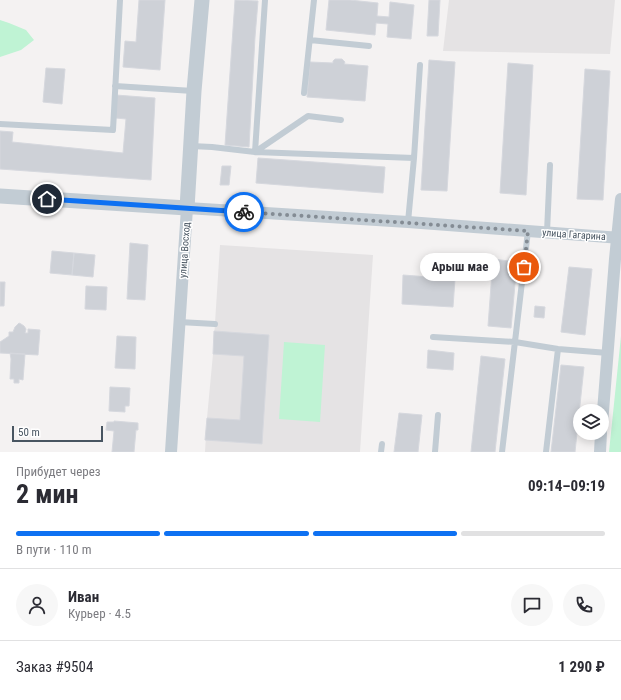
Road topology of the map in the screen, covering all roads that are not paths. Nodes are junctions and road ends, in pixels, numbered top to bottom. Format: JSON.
{"nodes":[{"id":1,"x":120,"y":0,"type":"edge"},
{"id":2,"x":202,"y":0,"type":"edge"},
{"id":3,"x":265,"y":0,"type":"edge"},
{"id":4,"x":314,"y":0,"type":"edge"},
{"id":5,"x":310,"y":40,"type":"junction"},
{"id":6,"x":369,"y":46,"type":"dead end"},
{"id":7,"x":420,"y":65,"type":"dead end"},
{"id":8,"x":115,"y":86,"type":"junction"},
{"id":9,"x":194,"y":91,"type":"junction"},
{"id":10,"x":304,"y":93,"type":"dead end"},
{"id":11,"x":341,"y":120,"type":"dead end"},
{"id":12,"x":0,"y":124,"type":"edge"},
{"id":13,"x":191,"y":146,"type":"junction"},
{"id":14,"x":255,"y":152,"type":"junction"},
{"id":15,"x":414,"y":158,"type":"junction"},
{"id":16,"x":550,"y":165,"type":"dead end"},
{"id":17,"x":0,"y":196,"type":"edge"},
{"id":18,"x":621,"y":199,"type":"edge"},
{"id":19,"x":187,"y":208,"type":"junction"},
{"id":20,"x":408,"y":222,"type":"junction"},
{"id":21,"x":528,"y":231,"type":"junction"},
{"id":22,"x":547,"y":232,"type":"junction"},
{"id":23,"x":619,"y":237,"type":"edge"},
{"id":24,"x":179,"y":322,"type":"junction"},
{"id":25,"x":215,"y":324,"type":"dead end"},
{"id":26,"x":433,"y":337,"type":"dead end"},
{"id":27,"x":514,"y":342,"type":"junction"},
{"id":28,"x":558,"y":349,"type":"junction"},
{"id":29,"x":608,"y":353,"type":"junction"},
{"id":30,"x":604,"y":404,"type":"edge"},
{"id":31,"x":438,"y":415,"type":"dead end"},
{"id":32,"x":601,"y":440,"type":"edge"},
{"id":33,"x":382,"y":444,"type":"dead end"},
{"id":34,"x":170,"y":452,"type":"edge"},
{"id":35,"x":381,"y":452,"type":"edge"},
{"id":36,"x":435,"y":452,"type":"edge"},
{"id":37,"x":502,"y":452,"type":"edge"},
{"id":38,"x":546,"y":452,"type":"edge"},
{"id":39,"x":600,"y":452,"type":"edge"}],
"edges":[{"from":1,"to":8,"type":"lane"},
{"from":2,"to":9,"type":"street","name":"улица Восход"},
{"from":3,"to":14,"type":"lane"},
{"from":4,"to":5,"type":"lane"},
{"from":5,"to":6,"type":"lane"},
{"from":5,"to":10,"type":"lane"},
{"from":7,"to":15,"type":"lane"},
{"from":8,"to":9,"type":"lane"},
{"from":8,"to":12,"type":"lane"},
{"from":9,"to":13,"type":"street","name":"улица Восход"},
{"from":11,"to":14,"type":"lane"},
{"from":13,"to":14,"type":"lane"},
{"from":13,"to":19,"type":"street","name":"улица Восход"},
{"from":14,"to":15,"type":"lane"},
{"from":15,"to":20,"type":"lane"},
{"from":16,"to":22,"type":"lane"},
{"from":17,"to":19,"type":"street","name":"улица Гагарина"},
{"from":18,"to":23,"type":"street"},
{"from":19,"to":20,"type":"street","name":"улица Гагарина"},
{"from":19,"to":24,"type":"street","name":"улица Восход"},
{"from":20,"to":21,"type":"street","name":"улица Гагарина"},
{"from":21,"to":22,"type":"street","name":"улица Гагарина"},
{"from":21,"to":27,"type":"lane"},
{"from":22,"to":23,"type":"street","name":"улица Гагарина"},
{"from":23,"to":29,"type":"street"},
{"from":24,"to":25,"type":"lane"},
{"from":24,"to":34,"type":"street","name":"улица Восход"},
{"from":26,"to":27,"type":"lane"},
{"from":27,"to":28,"type":"lane"},
{"from":27,"to":37,"type":"lane"},
{"from":28,"to":29,"type":"lane"},
{"from":28,"to":38,"type":"lane"},
{"from":29,"to":30,"type":"street"},
{"from":31,"to":36,"type":"lane"},
{"from":32,"to":39,"type":"street"},
{"from":33,"to":35,"type":"lane"}]}
